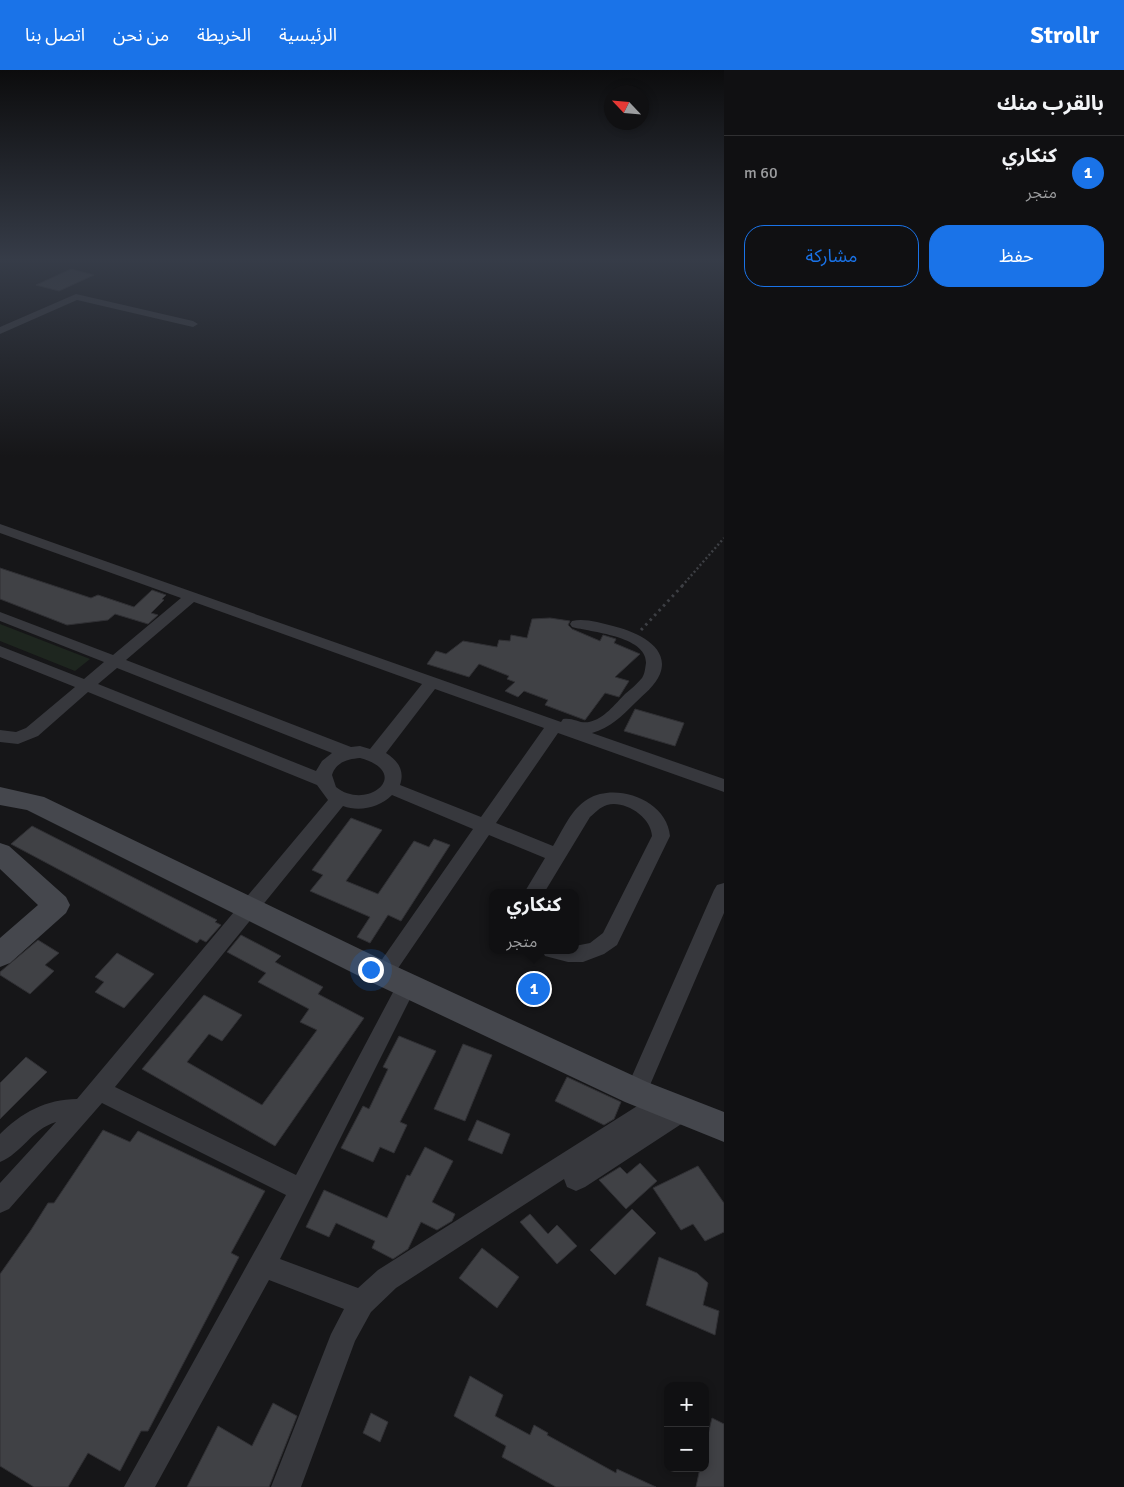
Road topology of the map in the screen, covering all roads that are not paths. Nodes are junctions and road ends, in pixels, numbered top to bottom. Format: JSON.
{"nodes":[{"id":1,"x":15,"y":324,"type":"edge"},
{"id":2,"x":0,"y":331,"type":"edge"},
{"id":3,"x":0,"y":528,"type":"edge"},
{"id":4,"x":192,"y":596,"type":"junction"},
{"id":5,"x":0,"y":616,"type":"edge"},
{"id":6,"x":577,"y":624,"type":"dead end"},
{"id":7,"x":0,"y":650,"type":"edge"},
{"id":8,"x":115,"y":661,"type":"junction"},
{"id":9,"x":428,"y":682,"type":"junction"},
{"id":10,"x":86,"y":686,"type":"junction"},
{"id":11,"x":553,"y":727,"type":"junction"},
{"id":12,"x":0,"y":736,"type":"edge"},
{"id":13,"x":349,"y":753,"type":"junction"},
{"id":14,"x":375,"y":755,"type":"junction"},
{"id":15,"x":323,"y":781,"type":"junction"},
{"id":16,"x":724,"y":786,"type":"edge"},
{"id":17,"x":391,"y":788,"type":"junction"},
{"id":18,"x":0,"y":796,"type":"edge"},
{"id":19,"x":339,"y":798,"type":"junction"},
{"id":20,"x":486,"y":826,"type":"junction"},
{"id":21,"x":0,"y":853,"type":"edge"},
{"id":22,"x":557,"y":855,"type":"junction"},
{"id":23,"x":536,"y":889,"type":"edge"},
{"id":24,"x":724,"y":890,"type":"edge"},
{"id":25,"x":247,"y":908,"type":"junction"},
{"id":26,"x":571,"y":954,"type":"edge"},
{"id":27,"x":0,"y":955,"type":"edge"},
{"id":28,"x":395,"y":980,"type":"junction"},
{"id":29,"x":99,"y":1090,"type":"junction"},
{"id":30,"x":659,"y":1102,"type":"junction"},
{"id":31,"x":82,"y":1109,"type":"junction"},
{"id":32,"x":724,"y":1127,"type":"edge"},
{"id":33,"x":0,"y":1151,"type":"edge"},
{"id":34,"x":576,"y":1179,"type":"dead end"},
{"id":35,"x":301,"y":1190,"type":"junction"},
{"id":36,"x":0,"y":1201,"type":"edge"},
{"id":37,"x":262,"y":1265,"type":"junction"},
{"id":38,"x":362,"y":1303,"type":"junction"},
{"id":39,"x":139,"y":1487,"type":"edge"},
{"id":40,"x":286,"y":1487,"type":"edge"}],
"edges":[{"from":1,"to":2,"type":"street"},
{"from":3,"to":4,"type":"street"},
{"from":4,"to":8,"type":"street"},
{"from":4,"to":9,"type":"street"},
{"from":5,"to":8,"type":"street"},
{"from":6,"to":9,"type":"street"},
{"from":7,"to":10,"type":"street"},
{"from":8,"to":10,"type":"street"},
{"from":8,"to":13,"type":"street"},
{"from":9,"to":11,"type":"street"},
{"from":9,"to":14,"type":"street"},
{"from":10,"to":12,"type":"street"},
{"from":10,"to":15,"type":"street"},
{"from":11,"to":16,"type":"street"},
{"from":11,"to":20,"type":"street"},
{"from":13,"to":14,"type":"street"},
{"from":13,"to":15,"type":"street"},
{"from":14,"to":17,"type":"street"},
{"from":15,"to":19,"type":"street"},
{"from":17,"to":19,"type":"street"},
{"from":17,"to":20,"type":"street"},
{"from":18,"to":25,"type":"street"},
{"from":19,"to":25,"type":"street"},
{"from":20,"to":22,"type":"street"},
{"from":20,"to":28,"type":"street"},
{"from":21,"to":27,"type":"street"},
{"from":22,"to":23,"type":"street"},
{"from":22,"to":26,"type":"street"},
{"from":24,"to":30,"type":"street"},
{"from":25,"to":28,"type":"street"},
{"from":25,"to":29,"type":"street"},
{"from":28,"to":30,"type":"street"},
{"from":28,"to":35,"type":"street"},
{"from":29,"to":31,"type":"street"},
{"from":29,"to":35,"type":"street"},
{"from":30,"to":32,"type":"street"},
{"from":30,"to":34,"type":"street"},
{"from":30,"to":38,"type":"street"},
{"from":31,"to":33,"type":"street"},
{"from":31,"to":36,"type":"street"},
{"from":35,"to":37,"type":"street"},
{"from":37,"to":38,"type":"street"},
{"from":37,"to":39,"type":"street"},
{"from":38,"to":40,"type":"street"}]}
